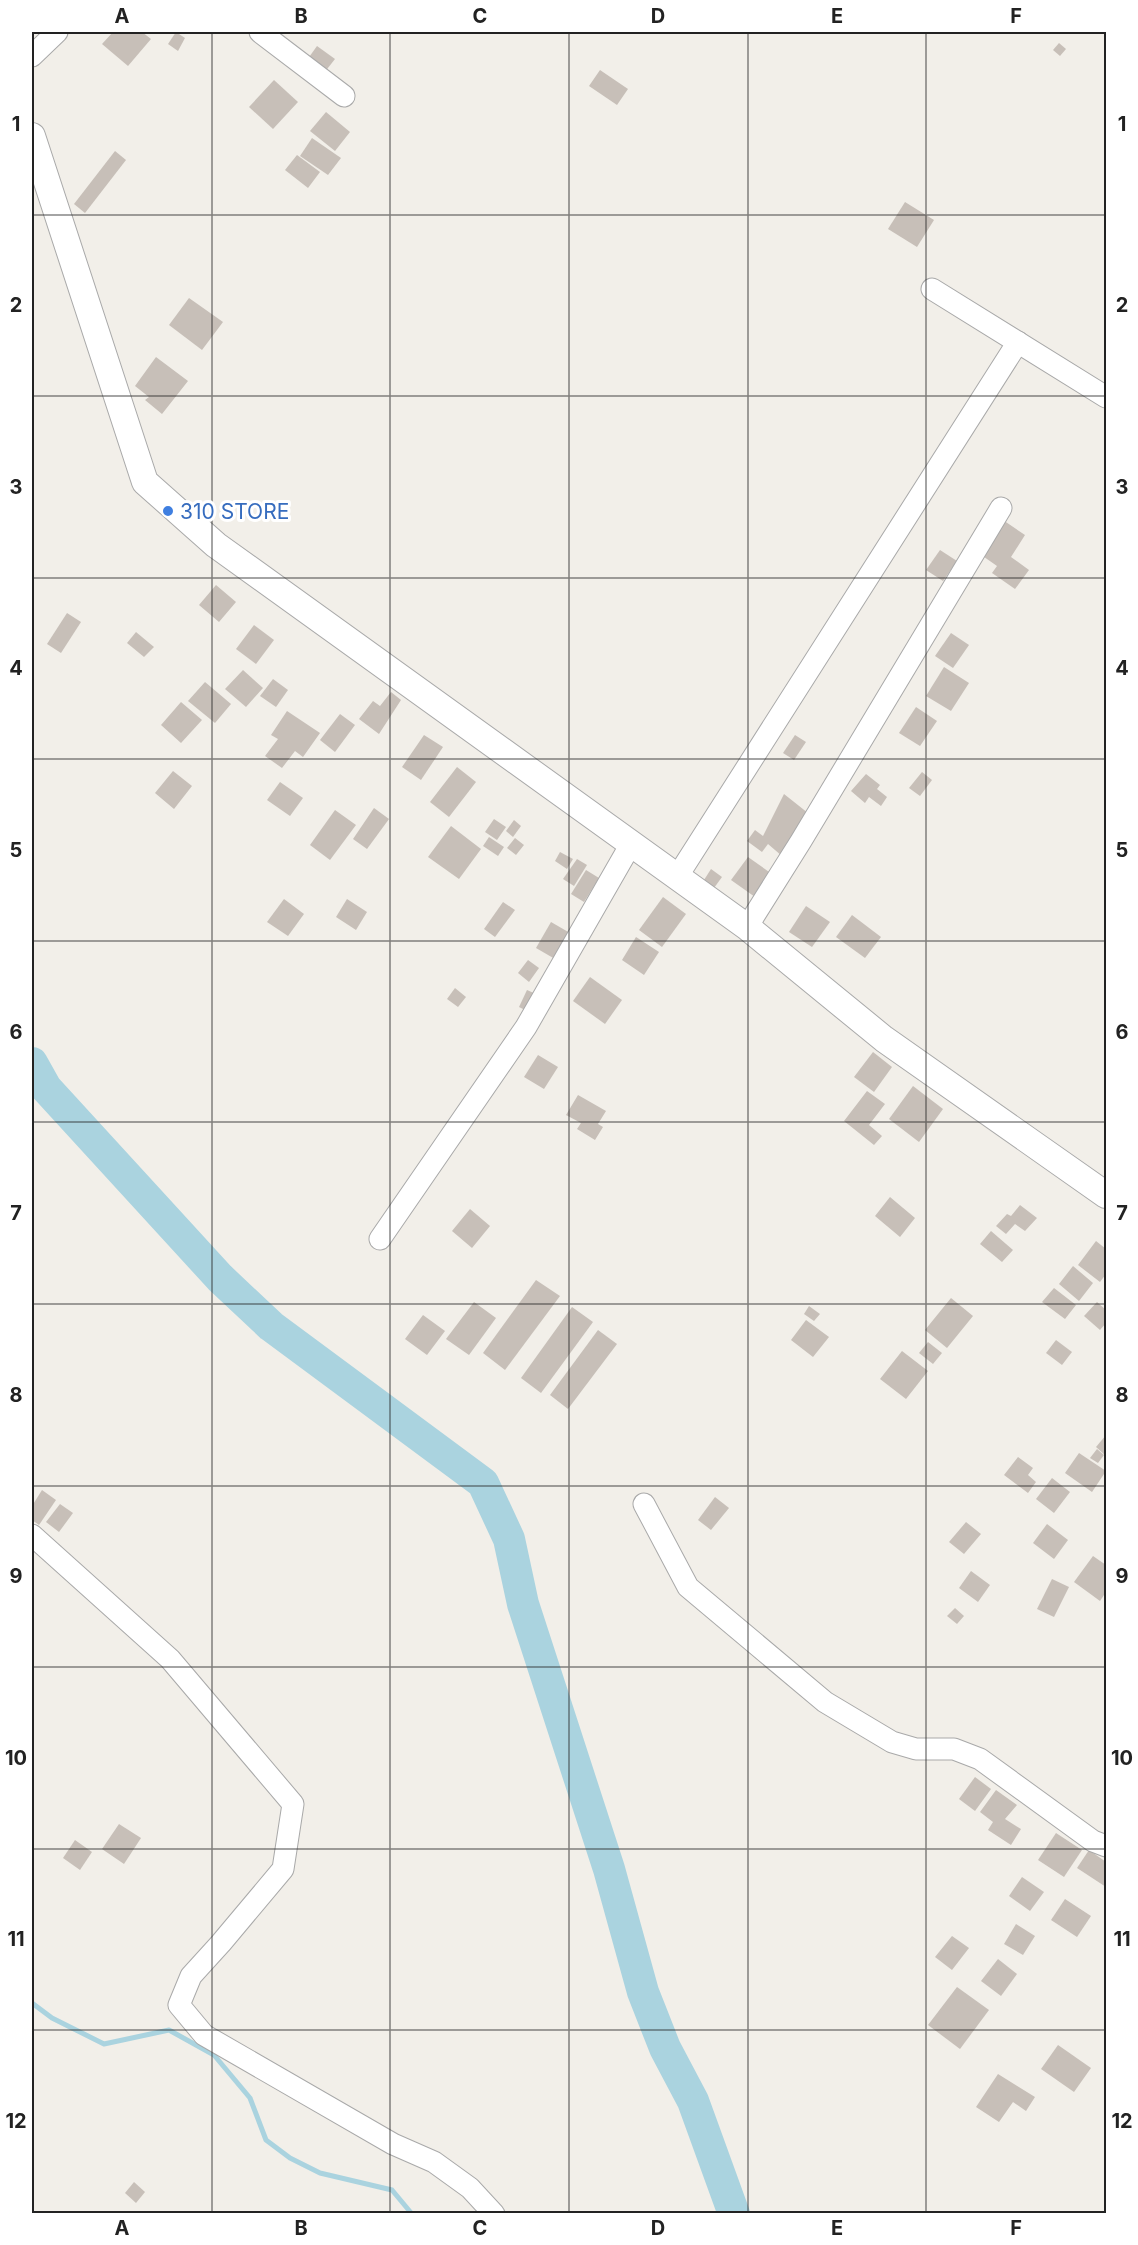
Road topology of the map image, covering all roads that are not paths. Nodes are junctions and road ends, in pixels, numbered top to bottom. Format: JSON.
{"nodes":[{"id":1,"x":57,"y":32,"type":"edge"},
{"id":2,"x":260,"y":32,"type":"edge"},
{"id":3,"x":32,"y":56,"type":"edge"},
{"id":4,"x":344,"y":96,"type":"dead end"},
{"id":5,"x":32,"y":136,"type":"edge"},
{"id":6,"x":932,"y":289,"type":"dead end"},
{"id":7,"x":1018,"y":342,"type":"junction"},
{"id":8,"x":1107,"y":398,"type":"edge"},
{"id":9,"x":1001,"y":508,"type":"dead end"},
{"id":10,"x":631,"y":844,"type":"junction"},
{"id":11,"x":677,"y":877,"type":"junction"},
{"id":12,"x":747,"y":927,"type":"junction"},
{"id":13,"x":1107,"y":1195,"type":"edge"},
{"id":14,"x":380,"y":1239,"type":"dead end"},
{"id":15,"x":644,"y":1504,"type":"dead end"},
{"id":16,"x":32,"y":1535,"type":"edge"},
{"id":17,"x":1107,"y":1846,"type":"edge"},
{"id":18,"x":494,"y":2214,"type":"edge"}],
"edges":[{"from":1,"to":3,"type":"street"},
{"from":2,"to":4,"type":"street"},
{"from":5,"to":10,"type":"street"},
{"from":6,"to":7,"type":"street"},
{"from":7,"to":8,"type":"street"},
{"from":7,"to":11,"type":"street"},
{"from":9,"to":12,"type":"street"},
{"from":10,"to":11,"type":"street"},
{"from":10,"to":14,"type":"street"},
{"from":11,"to":12,"type":"street"},
{"from":12,"to":13,"type":"street"},
{"from":15,"to":17,"type":"street"},
{"from":16,"to":18,"type":"street"}]}
